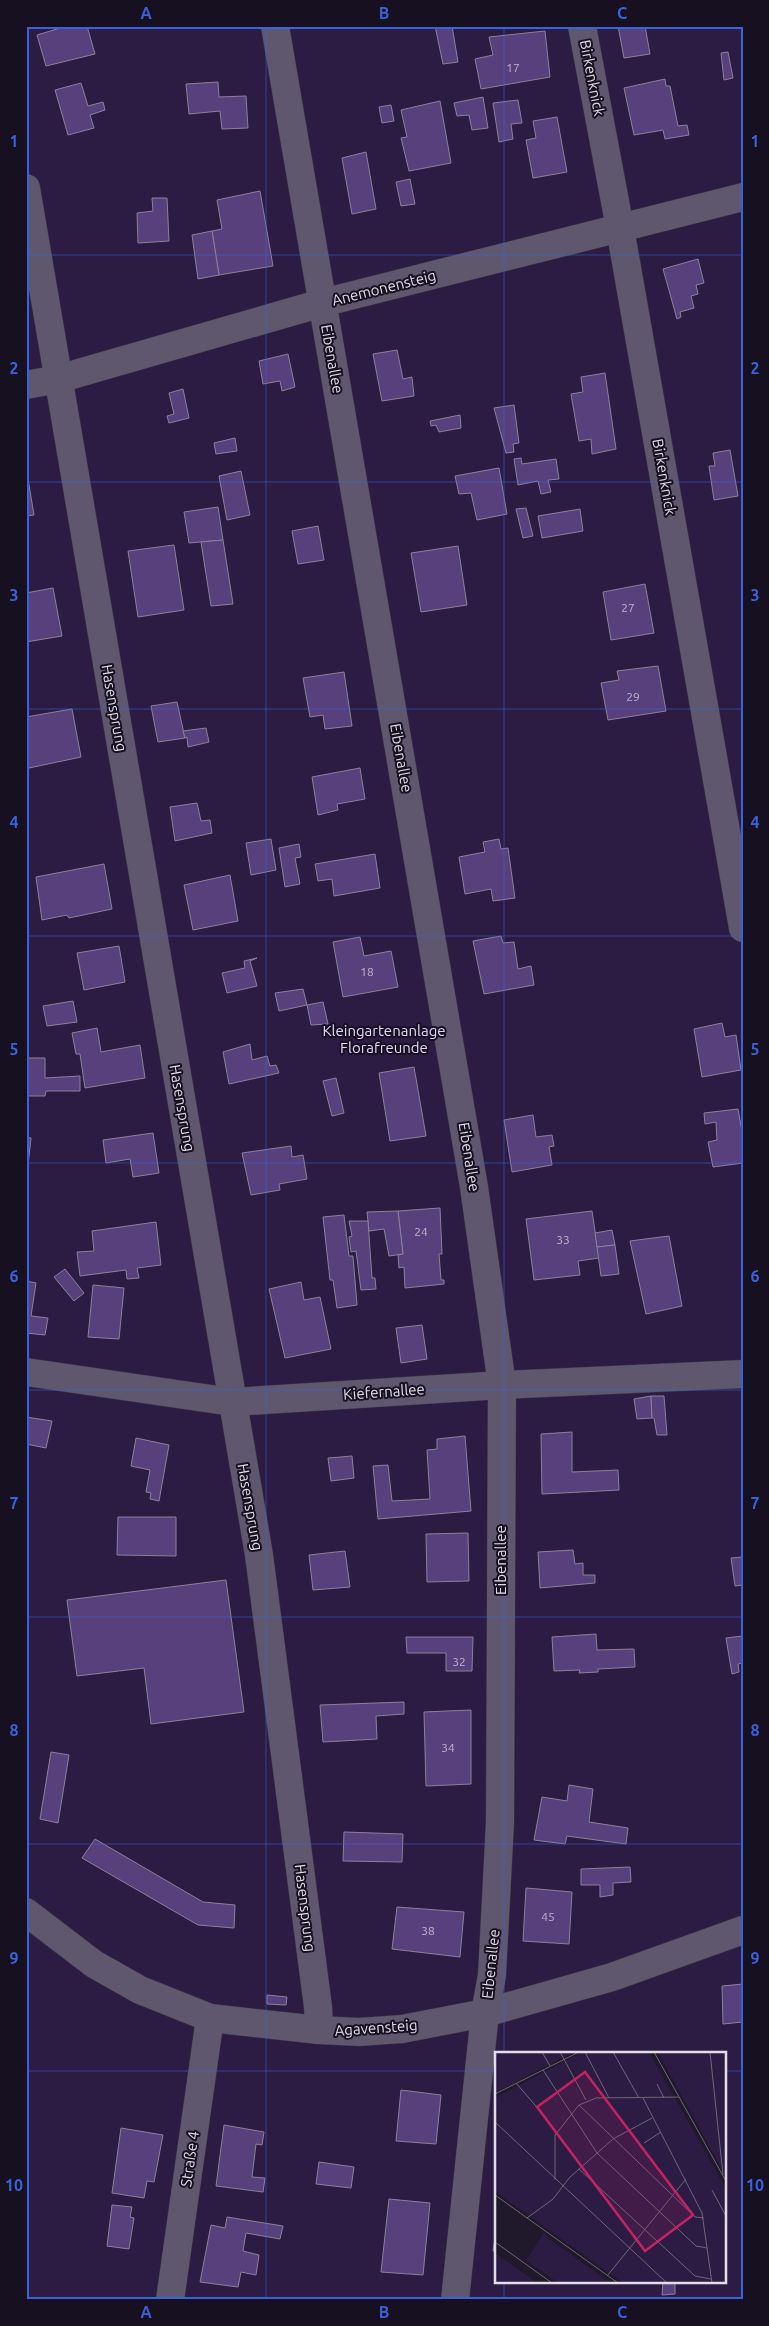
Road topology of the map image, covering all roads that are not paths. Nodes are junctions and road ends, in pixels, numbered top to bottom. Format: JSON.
{"nodes":[{"id":1,"x":275,"y":26,"type":"edge"},
{"id":2,"x":582,"y":26,"type":"edge"},
{"id":3,"x":26,"y":188,"type":"edge"},
{"id":4,"x":743,"y":197,"type":"edge"},
{"id":5,"x":620,"y":228,"type":"junction"},
{"id":6,"x":322,"y":303,"type":"junction"},
{"id":7,"x":58,"y":379,"type":"junction"},
{"id":8,"x":26,"y":384,"type":"edge"},
{"id":9,"x":743,"y":928,"type":"edge"},
{"id":10,"x":26,"y":1372,"type":"edge"},
{"id":11,"x":743,"y":1374,"type":"edge"},
{"id":12,"x":502,"y":1385,"type":"junction"},
{"id":13,"x":232,"y":1402,"type":"junction"},
{"id":14,"x":26,"y":1912,"type":"edge"},
{"id":15,"x":743,"y":1930,"type":"edge"},
{"id":16,"x":486,"y":2013,"type":"junction"},
{"id":17,"x":210,"y":2018,"type":"junction"},
{"id":18,"x":318,"y":2030,"type":"junction"},
{"id":19,"x":170,"y":2300,"type":"edge"},
{"id":20,"x":455,"y":2300,"type":"edge"}],
"edges":[{"from":1,"to":6,"type":"lane","name":"Eibenallee"},
{"from":2,"to":5,"type":"lane","name":"Birkenknick"},
{"from":3,"to":7,"type":"lane","name":"Hasensprung"},
{"from":4,"to":5,"type":"lane","name":"Anemonensteig"},
{"from":5,"to":6,"type":"lane","name":"Anemonensteig"},
{"from":5,"to":9,"type":"lane","name":"Birkenknick"},
{"from":6,"to":7,"type":"lane","name":"Anemonensteig"},
{"from":6,"to":12,"type":"lane","name":"Eibenallee"},
{"from":7,"to":8,"type":"lane","name":"Anemonensteig"},
{"from":7,"to":13,"type":"lane","name":"Hasensprung"},
{"from":10,"to":13,"type":"lane","name":"Kiefernallee"},
{"from":11,"to":12,"type":"lane","name":"Kiefernallee"},
{"from":12,"to":13,"type":"lane","name":"Kiefernallee"},
{"from":12,"to":16,"type":"lane","name":"Eibenallee"},
{"from":13,"to":18,"type":"lane","name":"Hasensprung"},
{"from":14,"to":17,"type":"lane","name":"Agavensteig"},
{"from":15,"to":16,"type":"lane","name":"Agavensteig"},
{"from":16,"to":18,"type":"lane","name":"Agavensteig"},
{"from":16,"to":20,"type":"lane","name":"Eibenallee"},
{"from":17,"to":18,"type":"lane","name":"Agavensteig"},
{"from":17,"to":19,"type":"lane","name":"Straße 4"}]}
